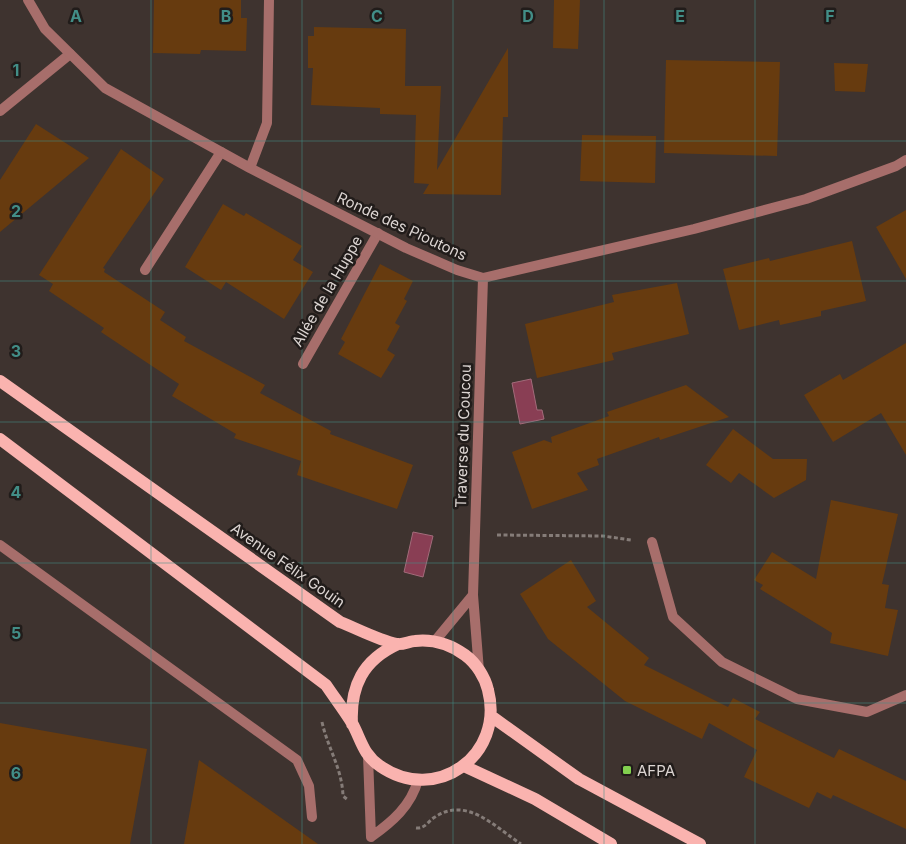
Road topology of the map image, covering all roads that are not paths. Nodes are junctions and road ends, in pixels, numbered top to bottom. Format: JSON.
{"nodes":[{"id":1,"x":28,"y":0,"type":"edge"},
{"id":2,"x":269,"y":0,"type":"edge"},
{"id":3,"x":70,"y":54,"type":"junction"},
{"id":4,"x":0,"y":111,"type":"edge"},
{"id":5,"x":221,"y":152,"type":"junction"},
{"id":6,"x":906,"y":160,"type":"edge"},
{"id":7,"x":250,"y":168,"type":"junction"},
{"id":8,"x":378,"y":233,"type":"junction"},
{"id":9,"x":145,"y":270,"type":"dead end"},
{"id":10,"x":483,"y":278,"type":"junction"},
{"id":11,"x":303,"y":364,"type":"dead end"},
{"id":12,"x":0,"y":381,"type":"edge"},
{"id":13,"x":0,"y":439,"type":"edge"},
{"id":14,"x":0,"y":445,"type":"edge"},
{"id":15,"x":14,"y":448,"type":"junction"},
{"id":16,"x":652,"y":542,"type":"road end"},
{"id":17,"x":3,"y":548,"type":"edge"},
{"id":18,"x":473,"y":595,"type":"junction"},
{"id":19,"x":435,"y":642,"type":"junction"},
{"id":20,"x":398,"y":644,"type":"junction"},
{"id":21,"x":480,"y":671,"type":"junction"},
{"id":22,"x":906,"y":695,"type":"edge"},
{"id":23,"x":492,"y":716,"type":"junction"},
{"id":24,"x":352,"y":724,"type":"junction"},
{"id":25,"x":368,"y":756,"type":"junction"},
{"id":26,"x":464,"y":766,"type":"junction"},
{"id":27,"x":418,"y":780,"type":"junction"},
{"id":28,"x":312,"y":817,"type":"dead end"},
{"id":29,"x":370,"y":840,"type":"edge"},
{"id":30,"x":611,"y":844,"type":"edge"},
{"id":31,"x":700,"y":844,"type":"edge"}],
"edges":[{"from":1,"to":3,"type":"street","name":"Ronde des Pioutons"},
{"from":2,"to":7,"type":"street"},
{"from":3,"to":4,"type":"street"},
{"from":3,"to":5,"type":"street","name":"Ronde des Pioutons"},
{"from":5,"to":7,"type":"street","name":"Ronde des Pioutons"},
{"from":5,"to":9,"type":"street"},
{"from":6,"to":10,"type":"street"},
{"from":7,"to":8,"type":"street","name":"Ronde des Pioutons"},
{"from":8,"to":10,"type":"street","name":"Ronde des Pioutons"},
{"from":8,"to":11,"type":"street","name":"Allée de la Huppe"},
{"from":10,"to":18,"type":"street","name":"Traverse du Coucou"},
{"from":12,"to":20,"type":"main road","name":"Avenue Félix Gouin"},
{"from":13,"to":15,"type":"main road"},
{"from":14,"to":15,"type":"street"},
{"from":15,"to":24,"type":"main road"},
{"from":16,"to":22,"type":"street"},
{"from":17,"to":28,"type":"street"},
{"from":18,"to":19,"type":"street"},
{"from":18,"to":21,"type":"street","name":"Traverse du Coucou"},
{"from":19,"to":20,"type":"main road","name":"Avenue Félix Gouin"},
{"from":19,"to":21,"type":"main road","name":"Avenue Félix Gouin"},
{"from":20,"to":24,"type":"main road"},
{"from":21,"to":23,"type":"main road","name":"Avenue Félix Gouin"},
{"from":23,"to":26,"type":"main road"},
{"from":23,"to":31,"type":"main road"},
{"from":24,"to":25,"type":"main road"},
{"from":25,"to":27,"type":"main road"},
{"from":25,"to":29,"type":"street"},
{"from":26,"to":27,"type":"main road"},
{"from":26,"to":30,"type":"main road"},
{"from":27,"to":29,"type":"street"}]}
